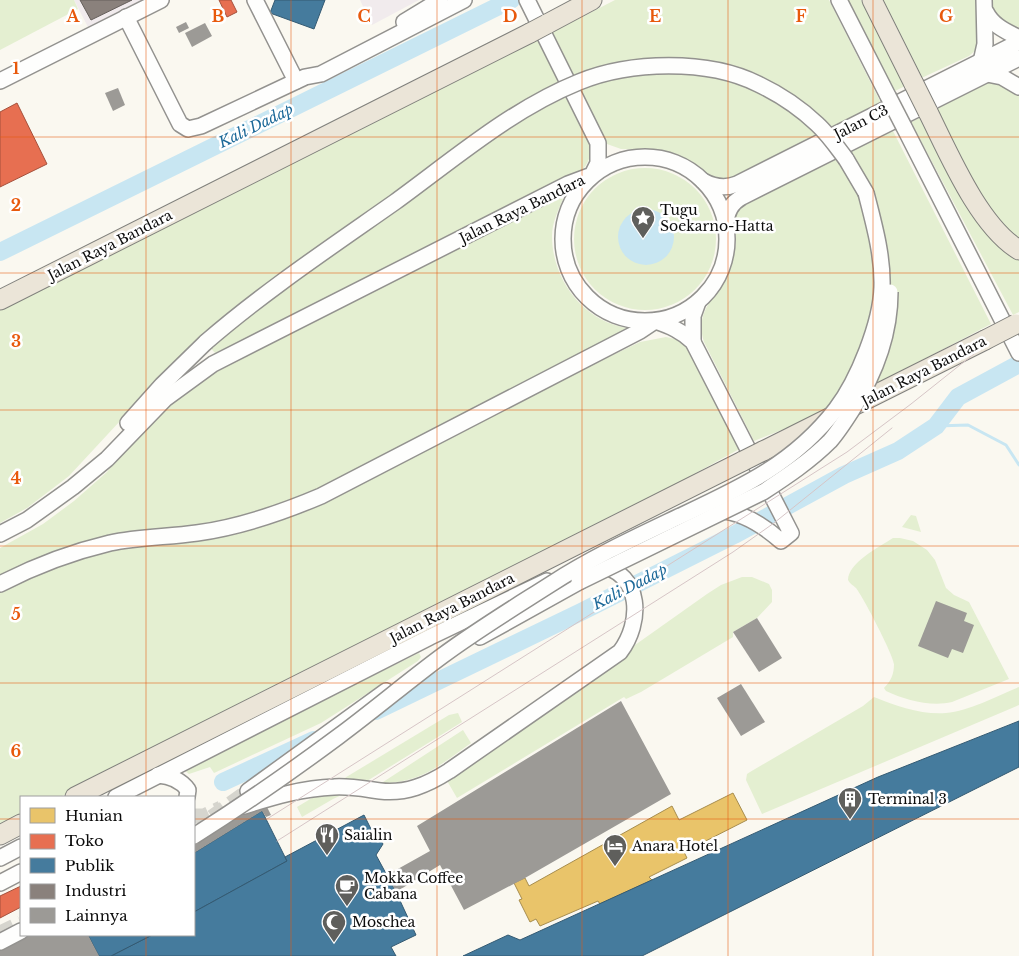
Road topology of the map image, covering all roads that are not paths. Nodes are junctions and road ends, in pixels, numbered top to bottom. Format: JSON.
{"nodes":[{"id":1,"x":161,"y":0,"type":"edge"},
{"id":2,"x":256,"y":0,"type":"edge"},
{"id":3,"x":440,"y":0,"type":"edge"},
{"id":4,"x":464,"y":0,"type":"edge"},
{"id":5,"x":592,"y":0,"type":"edge"},
{"id":6,"x":839,"y":0,"type":"edge"},
{"id":7,"x":874,"y":2,"type":"edge"},
{"id":8,"x":529,"y":5,"type":"edge"},
{"id":9,"x":985,"y":6,"type":"edge"},
{"id":10,"x":126,"y":17,"type":"junction"},
{"id":11,"x":403,"y":28,"type":"junction"},
{"id":12,"x":1019,"y":38,"type":"edge"},
{"id":13,"x":1019,"y":42,"type":"edge"},
{"id":14,"x":1019,"y":58,"type":"edge"},
{"id":15,"x":984,"y":68,"type":"junction"},
{"id":16,"x":300,"y":79,"type":"junction"},
{"id":17,"x":0,"y":81,"type":"edge"},
{"id":18,"x":1019,"y":87,"type":"edge"},
{"id":19,"x":598,"y":143,"type":"junction"},
{"id":20,"x":625,"y":158,"type":"junction"},
{"id":21,"x":592,"y":175,"type":"junction"},
{"id":22,"x":701,"y":179,"type":"junction"},
{"id":23,"x":866,"y":193,"type":"junction"},
{"id":24,"x":974,"y":201,"type":"junction"},
{"id":25,"x":726,"y":226,"type":"junction"},
{"id":26,"x":1019,"y":242,"type":"edge"},
{"id":27,"x":1019,"y":250,"type":"edge"},
{"id":28,"x":0,"y":300,"type":"edge"},
{"id":29,"x":698,"y":302,"type":"junction"},
{"id":30,"x":655,"y":321,"type":"junction"},
{"id":31,"x":1018,"y":324,"type":"edge"},
{"id":32,"x":694,"y":342,"type":"junction"},
{"id":33,"x":1019,"y":353,"type":"edge"},
{"id":34,"x":73,"y":487,"type":"junction"},
{"id":35,"x":0,"y":534,"type":"edge"},
{"id":36,"x":580,"y":564,"type":"junction"},
{"id":37,"x":0,"y":584,"type":"edge"},
{"id":38,"x":158,"y":775,"type":"junction"},
{"id":39,"x":248,"y":791,"type":"tunnel mouth"},
{"id":40,"x":77,"y":796,"type":"edge"},
{"id":41,"x":118,"y":796,"type":"edge"},
{"id":42,"x":187,"y":796,"type":"edge"},
{"id":43,"x":213,"y":817,"type":"tunnel mouth"},
{"id":44,"x":20,"y":825,"type":"edge"},
{"id":45,"x":0,"y":835,"type":"edge"},
{"id":46,"x":195,"y":835,"type":"edge"},
{"id":47,"x":20,"y":848,"type":"edge"},
{"id":48,"x":0,"y":858,"type":"edge"},
{"id":49,"x":20,"y":873,"type":"edge"},
{"id":50,"x":0,"y":883,"type":"edge"},
{"id":51,"x":20,"y":932,"type":"edge"},
{"id":52,"x":0,"y":942,"type":"edge"}],
"edges":[{"from":1,"to":10,"type":"street"},
{"from":2,"to":16,"type":"street"},
{"from":3,"to":11,"type":"street"},
{"from":4,"to":11,"type":"street"},
{"from":5,"to":28,"type":"main road","name":"Jalan Raya Bandara","bridge":true},
{"from":6,"to":33,"type":"street","bridge":true},
{"from":7,"to":24,"type":"main road","bridge":true},
{"from":8,"to":19,"type":"street"},
{"from":9,"to":12,"type":"street"},
{"from":9,"to":15,"type":"street"},
{"from":10,"to":16,"type":"street"},
{"from":10,"to":17,"type":"street"},
{"from":11,"to":16,"type":"street"},
{"from":13,"to":15,"type":"street","name":"Jalan C3"},
{"from":14,"to":15,"type":"street","name":"Jalan C3"},
{"from":15,"to":18,"type":"street"},
{"from":15,"to":22,"type":"street","name":"Jalan C3"},
{"from":15,"to":25,"type":"street","name":"Jalan C3"},
{"from":19,"to":20,"type":"street"},
{"from":19,"to":21,"type":"street","name":"Jalan Raya Bandara"},
{"from":20,"to":21,"type":"street"},
{"from":20,"to":22,"type":"street"},
{"from":21,"to":30,"type":"street"},
{"from":21,"to":34,"type":"street","name":"Jalan Raya Bandara"},
{"from":22,"to":25,"type":"street"},
{"from":23,"to":34,"type":"street","name":"Jalan Raya Bandara","bridge":true},
{"from":23,"to":39,"type":"street","bridge":true},
{"from":23,"to":46,"type":"street","name":"Jalan Raya Bandara","bridge":true},
{"from":24,"to":26,"type":"street"},
{"from":24,"to":27,"type":"main road"},
{"from":25,"to":29,"type":"street"},
{"from":29,"to":30,"type":"street"},
{"from":29,"to":32,"type":"street"},
{"from":30,"to":32,"type":"street"},
{"from":30,"to":37,"type":"street"},
{"from":31,"to":40,"type":"main road","name":"Jalan Raya Bandara","bridge":true},
{"from":32,"to":36,"type":"street","name":"Jalan Raya Bandara"},
{"from":34,"to":35,"type":"street","name":"Jalan Raya Bandara"},
{"from":36,"to":38,"type":"street","name":"Jalan Raya Bandara"},
{"from":36,"to":43,"type":"street"},
{"from":38,"to":41,"type":"street","name":"Jalan Raya Bandara"},
{"from":38,"to":42,"type":"street"},
{"from":44,"to":45,"type":"main road"},
{"from":47,"to":48,"type":"street"},
{"from":49,"to":50,"type":"street"},
{"from":51,"to":52,"type":"street"}]}
